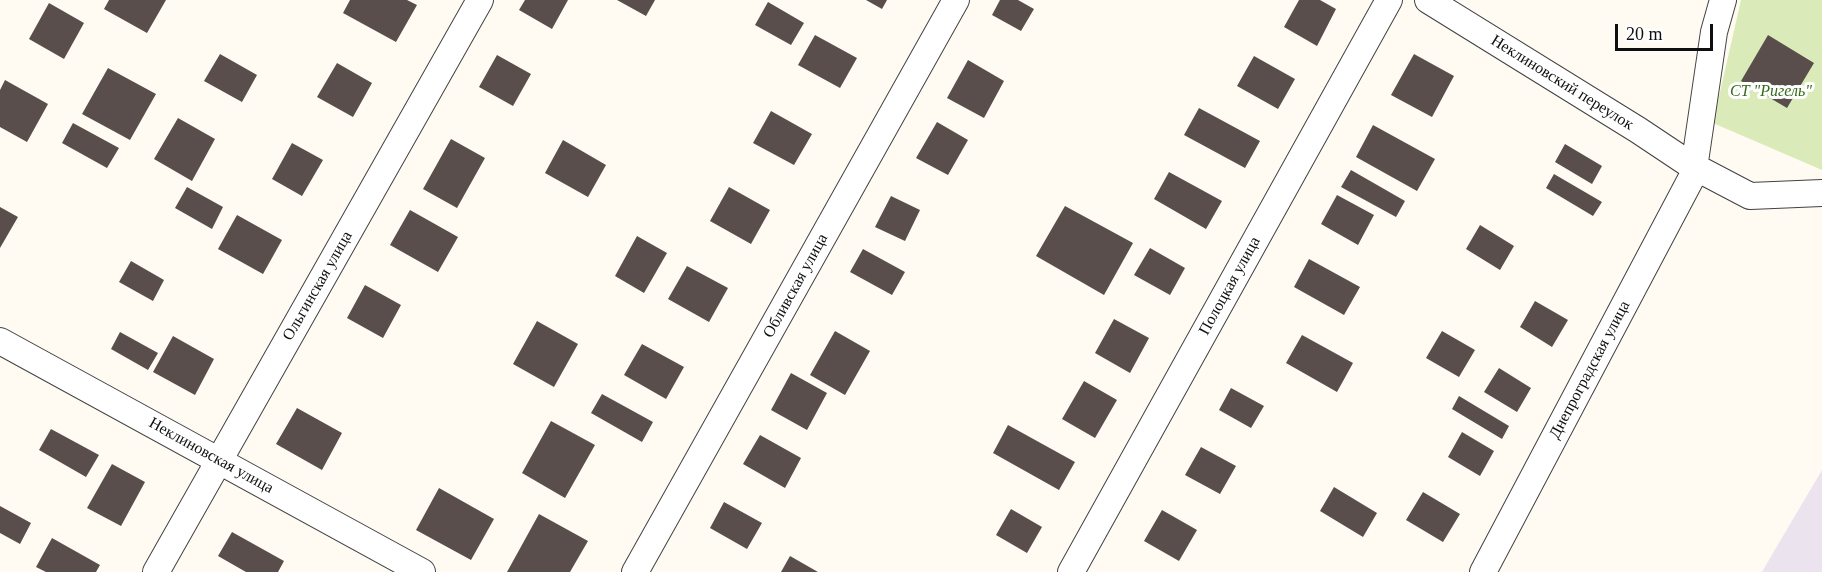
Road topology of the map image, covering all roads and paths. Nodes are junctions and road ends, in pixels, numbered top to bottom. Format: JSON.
{"nodes":[{"id":1,"x":480,"y":0,"type":"edge"},
{"id":2,"x":956,"y":0,"type":"edge"},
{"id":3,"x":1389,"y":0,"type":"edge"},
{"id":4,"x":1428,"y":0,"type":"edge"},
{"id":5,"x":1723,"y":0,"type":"edge"},
{"id":6,"x":1696,"y":166,"type":"junction"},
{"id":7,"x":1822,"y":193,"type":"edge"},
{"id":8,"x":0,"y":341,"type":"edge"},
{"id":9,"x":219,"y":460,"type":"junction"},
{"id":10,"x":156,"y":572,"type":"edge"},
{"id":11,"x":422,"y":572,"type":"edge"},
{"id":12,"x":636,"y":572,"type":"edge"},
{"id":13,"x":1071,"y":572,"type":"edge"},
{"id":14,"x":1483,"y":572,"type":"edge"}],
"edges":[{"from":1,"to":9,"type":"street","name":"Ольгинская улица"},
{"from":2,"to":12,"type":"street","name":"Обливская улица"},
{"from":3,"to":13,"type":"street","name":"Полоцкая улица"},
{"from":4,"to":6,"type":"street","name":"Неклиновский переулок"},
{"from":5,"to":6,"type":"street","name":"Днепроградская улица"},
{"from":6,"to":7,"type":"street","name":"Неклиновский переулок"},
{"from":6,"to":14,"type":"street","name":"Днепроградская улица"},
{"from":8,"to":9,"type":"street","name":"Неклиновская улица"},
{"from":9,"to":10,"type":"street","name":"Ольгинская улица"},
{"from":9,"to":11,"type":"street","name":"Неклиновская улица"}]}
